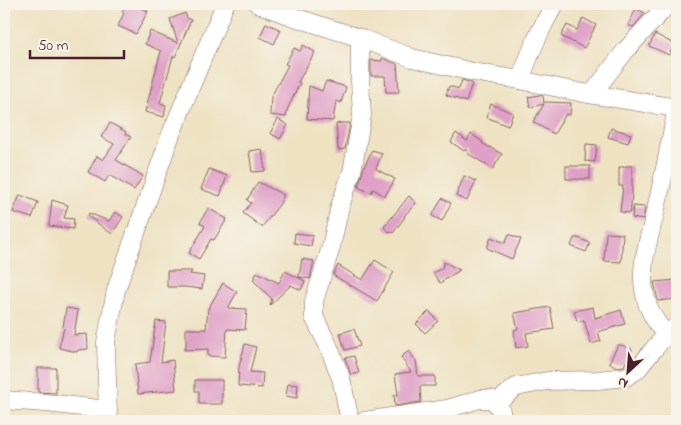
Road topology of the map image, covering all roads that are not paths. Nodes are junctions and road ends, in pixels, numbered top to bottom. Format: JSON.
{"nodes":[{"id":1,"x":225,"y":4,"type":"edge"},
{"id":2,"x":258,"y":4,"type":"edge"},
{"id":3,"x":555,"y":4,"type":"edge"},
{"id":4,"x":668,"y":4,"type":"edge"},
{"id":5,"x":360,"y":38,"type":"junction"},
{"id":6,"x":520,"y":80,"type":"junction"},
{"id":7,"x":592,"y":94,"type":"junction"},
{"id":8,"x":677,"y":108,"type":"edge"},
{"id":9,"x":672,"y":331,"type":"edge"},
{"id":10,"x":4,"y":400,"type":"edge"},
{"id":11,"x":496,"y":403,"type":"junction"},
{"id":12,"x":108,"y":416,"type":"edge"},
{"id":13,"x":350,"y":421,"type":"edge"},
{"id":14,"x":364,"y":421,"type":"edge"},
{"id":15,"x":502,"y":421,"type":"edge"}],
"edges":[{"from":1,"to":12,"type":"street"},
{"from":2,"to":5,"type":"street"},
{"from":3,"to":6,"type":"street"},
{"from":4,"to":7,"type":"street"},
{"from":5,"to":6,"type":"street"},
{"from":5,"to":13,"type":"street"},
{"from":6,"to":7,"type":"street"},
{"from":7,"to":8,"type":"street"},
{"from":8,"to":9,"type":"street"},
{"from":9,"to":11,"type":"street"},
{"from":10,"to":12,"type":"street"},
{"from":11,"to":14,"type":"street"},
{"from":11,"to":15,"type":"street"}]}
